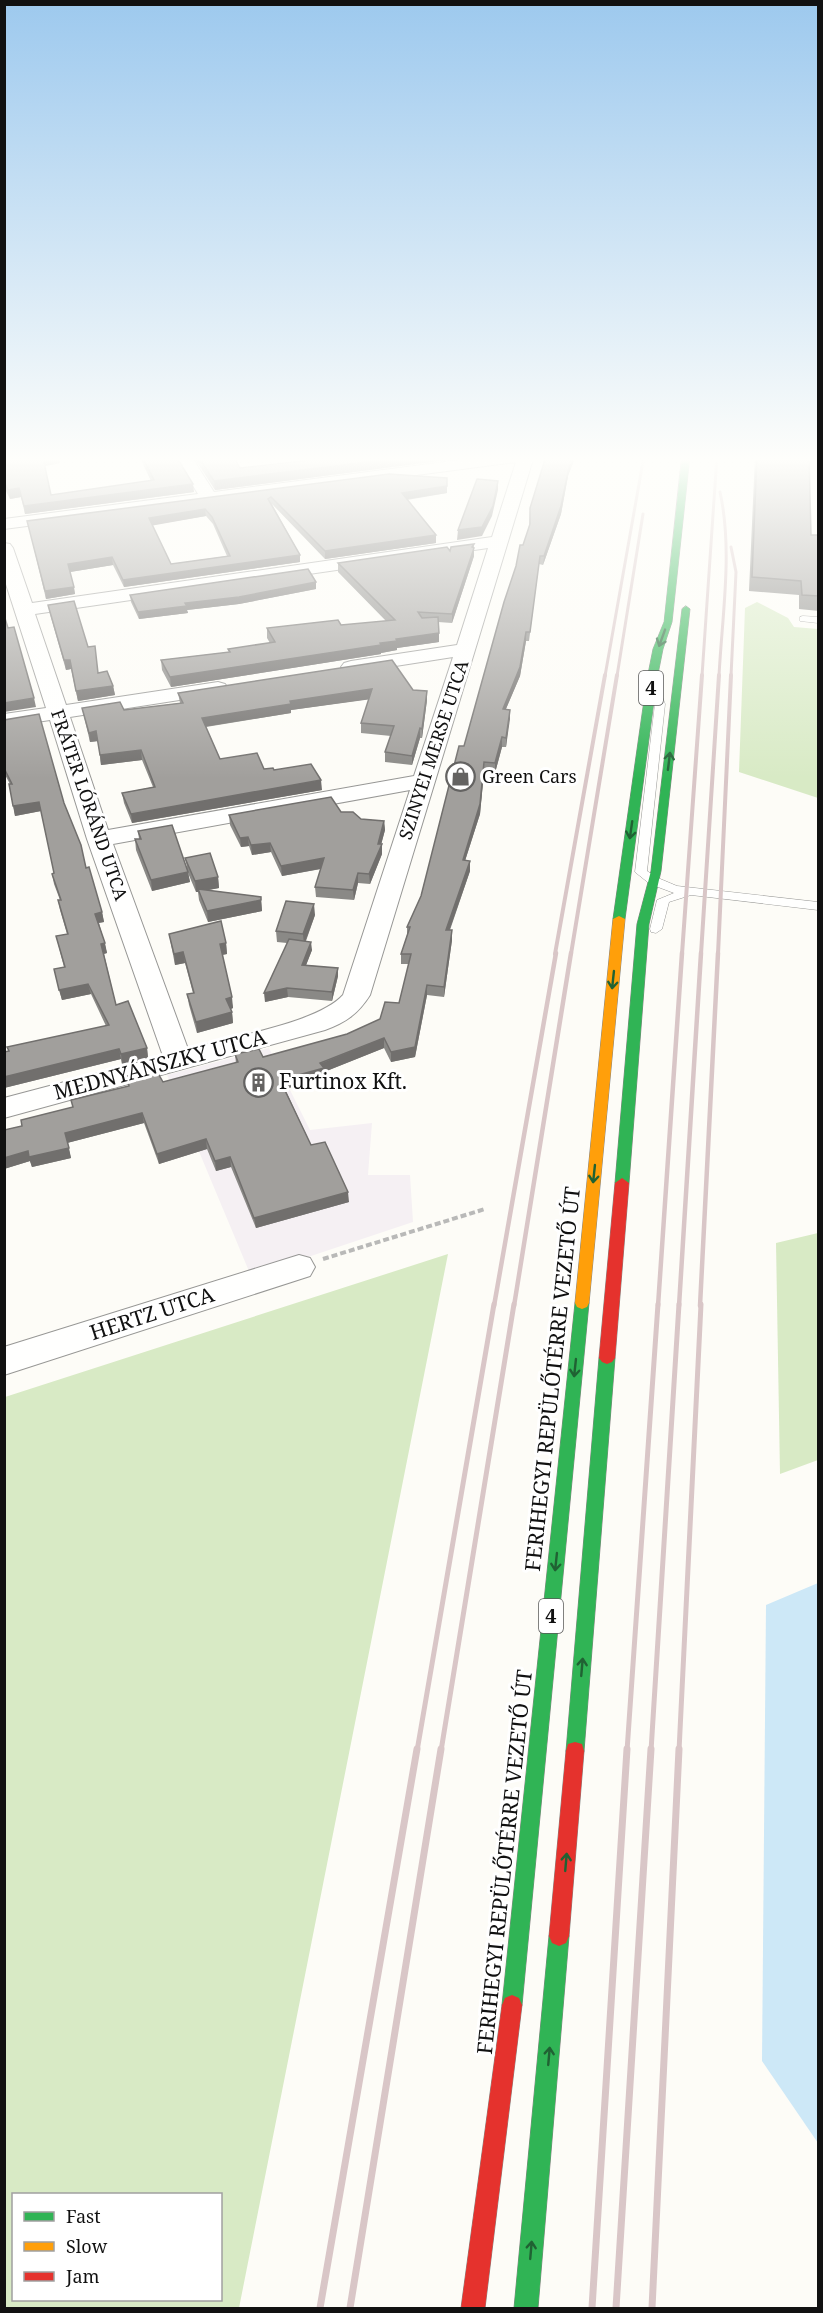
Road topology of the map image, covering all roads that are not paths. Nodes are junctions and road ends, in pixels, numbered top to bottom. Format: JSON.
{"nodes":[{"id":1,"x":9,"y":564,"type":"edge"},
{"id":2,"x":341,"y":564,"type":"edge"},
{"id":3,"x":493,"y":564,"type":"edge"},
{"id":4,"x":674,"y":564,"type":"edge"},
{"id":5,"x":687,"y":599,"type":"dead end"},
{"id":6,"x":23,"y":610,"type":"junction"},
{"id":7,"x":803,"y":619,"type":"dead end"},
{"id":8,"x":819,"y":620,"type":"edge"},
{"id":9,"x":467,"y":649,"type":"junction"},
{"id":10,"x":326,"y":671,"type":"edge"},
{"id":11,"x":652,"y":678,"type":"junction"},
{"id":12,"x":233,"y":685,"type":"edge"},
{"id":13,"x":57,"y":712,"type":"junction"},
{"id":14,"x":4,"y":721,"type":"edge"},
{"id":15,"x":424,"y":781,"type":"junction"},
{"id":16,"x":99,"y":839,"type":"junction"},
{"id":17,"x":654,"y":881,"type":"junction"},
{"id":18,"x":675,"y":890,"type":"junction"},
{"id":19,"x":701,"y":892,"type":"junction"},
{"id":20,"x":649,"y":897,"type":"junction"},
{"id":21,"x":819,"y":906,"type":"edge"},
{"id":22,"x":619,"y":922,"type":"junction"},
{"id":23,"x":638,"y":983,"type":"junction"},
{"id":24,"x":315,"y":1024,"type":"joint"},
{"id":25,"x":178,"y":1059,"type":"junction"},
{"id":26,"x":4,"y":1108,"type":"edge"},
{"id":27,"x":299,"y":1267,"type":"road end"},
{"id":28,"x":4,"y":1360,"type":"edge"},
{"id":29,"x":473,"y":2308,"type":"edge"},
{"id":30,"x":526,"y":2308,"type":"edge"}],
"edges":[{"from":1,"to":6,"type":"street","name":"FRÁTER LÓRÁND UTCA"},
{"from":2,"to":6,"type":"street"},
{"from":3,"to":9,"type":"street","name":"SZINYEI MERSE UTCA"},
{"from":4,"to":11,"type":"main road","name":"FERIHEGYI REPÜLŐTÉRRE VEZETŐ ÚT","number":"4","one_way":true},
{"from":17,"to":5,"type":"main road","number":"4","one_way":true},
{"from":6,"to":13,"type":"street","name":"FRÁTER LÓRÁND UTCA"},
{"from":7,"to":8,"type":"lane"},
{"from":9,"to":10,"type":"street"},
{"from":9,"to":15,"type":"street","name":"SZINYEI MERSE UTCA"},
{"from":11,"to":17,"type":"lane"},
{"from":11,"to":22,"type":"main road","name":"FERIHEGYI REPÜLŐTÉRRE VEZETŐ ÚT","number":"4","one_way":true},
{"from":12,"to":13,"type":"street"},
{"from":13,"to":14,"type":"street"},
{"from":13,"to":16,"type":"street","name":"FRÁTER LÓRÁND UTCA"},
{"from":15,"to":16,"type":"street"},
{"from":15,"to":24,"type":"street","name":"SZINYEI MERSE UTCA"},
{"from":16,"to":25,"type":"street","name":"FRÁTER LÓRÁND UTCA"},
{"from":17,"to":18,"type":"lane"},
{"from":17,"to":20,"type":"main road","number":"4"},
{"from":18,"to":19,"type":"lane"},
{"from":18,"to":20,"type":"lane"},
{"from":19,"to":21,"type":"lane"},
{"from":19,"to":23,"type":"lane"},
{"from":20,"to":22,"type":"lane"},
{"from":20,"to":23,"type":"main road","number":"4"},
{"from":22,"to":29,"type":"main road","name":"FERIHEGYI REPÜLŐTÉRRE VEZETŐ ÚT","number":"4","one_way":true},
{"from":30,"to":23,"type":"main road","number":"4","one_way":true},
{"from":24,"to":25,"type":"street","name":"MEDNYÁNSZKY UTCA"},
{"from":25,"to":26,"type":"street","name":"MEDNYÁNSZKY UTCA"},
{"from":27,"to":28,"type":"street","name":"HERTZ UTCA"}]}
